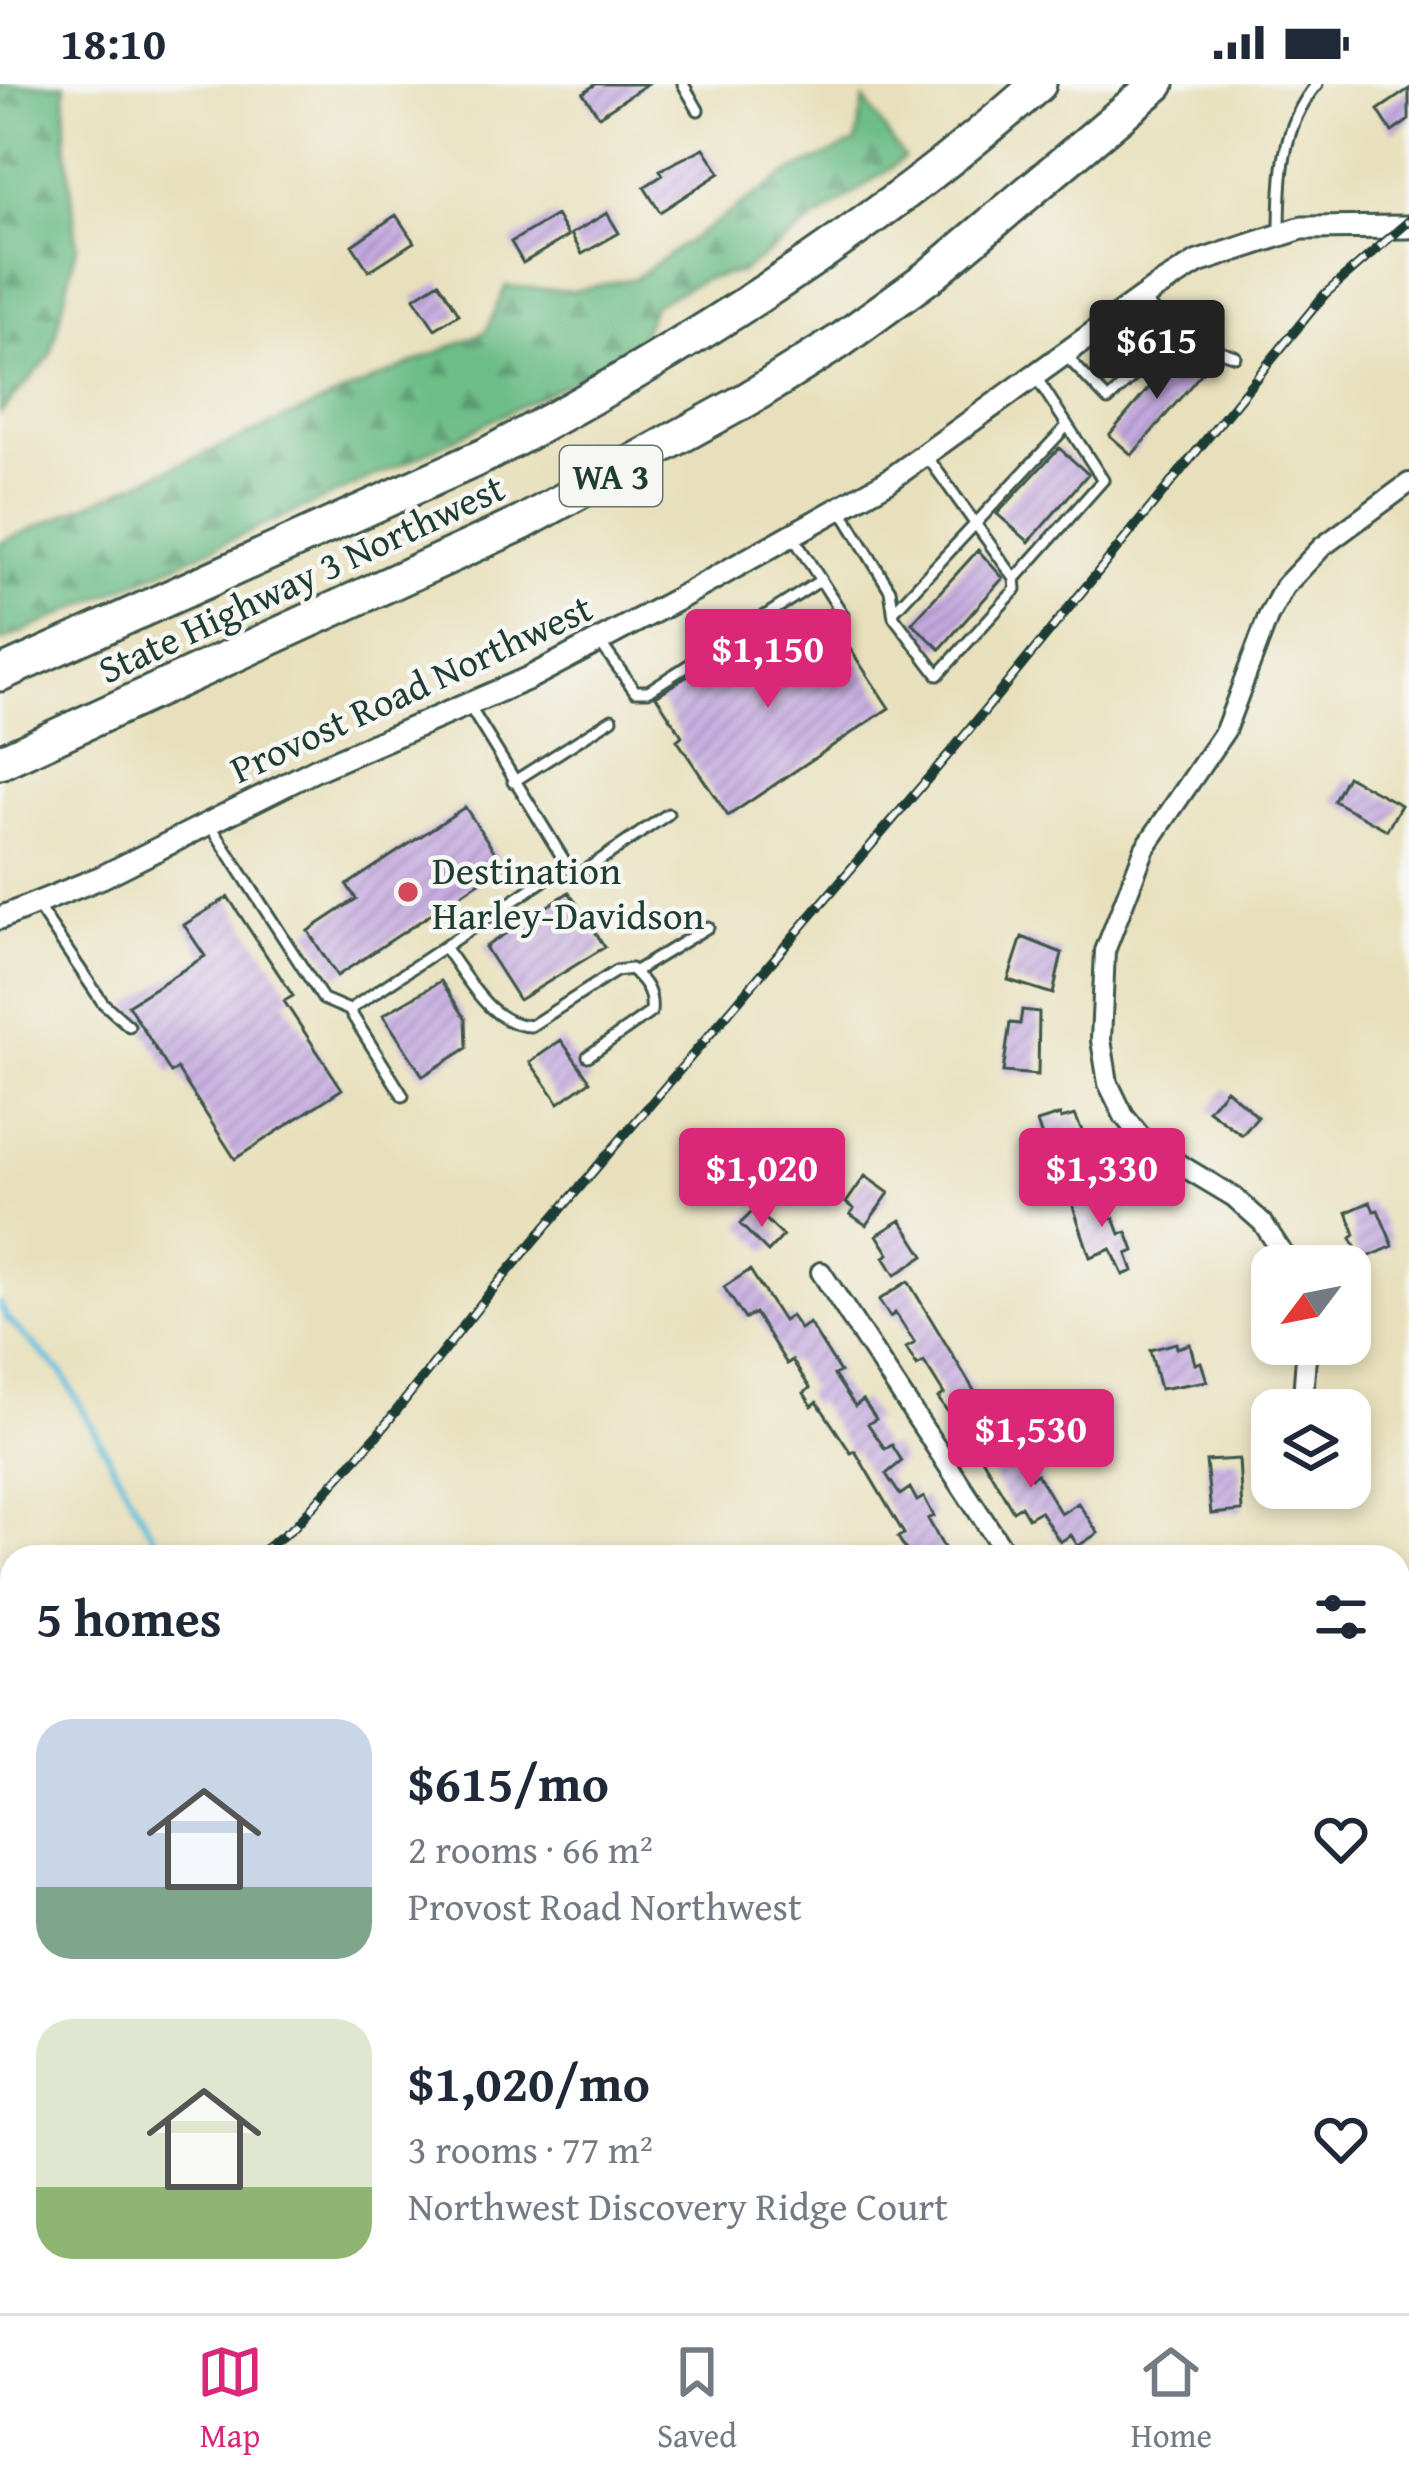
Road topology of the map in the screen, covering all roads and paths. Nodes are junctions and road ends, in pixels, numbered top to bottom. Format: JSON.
{"nodes":[{"id":1,"x":683,"y":84,"type":"edge"},
{"id":2,"x":1039,"y":84,"type":"edge"},
{"id":3,"x":1157,"y":84,"type":"edge"},
{"id":4,"x":1317,"y":84,"type":"edge"},
{"id":5,"x":698,"y":110,"type":"dead end"},
{"id":6,"x":1409,"y":227,"type":"edge"},
{"id":7,"x":1280,"y":234,"type":"junction"},
{"id":8,"x":1142,"y":298,"type":"junction"},
{"id":9,"x":1176,"y":336,"type":"junction"},
{"id":10,"x":1065,"y":356,"type":"junction"},
{"id":11,"x":1235,"y":356,"type":"dead end"},
{"id":12,"x":1036,"y":377,"type":"junction"},
{"id":13,"x":1065,"y":428,"type":"junction"},
{"id":14,"x":926,"y":455,"type":"junction"},
{"id":15,"x":1409,"y":483,"type":"edge"},
{"id":16,"x":840,"y":508,"type":"junction"},
{"id":17,"x":974,"y":523,"type":"junction"},
{"id":18,"x":792,"y":535,"type":"junction"},
{"id":19,"x":1016,"y":579,"type":"junction"},
{"id":20,"x":821,"y":580,"type":"junction"},
{"id":21,"x":893,"y":612,"type":"junction"},
{"id":22,"x":599,"y":641,"type":"junction"},
{"id":23,"x":798,"y":644,"type":"dead end"},
{"id":24,"x":0,"y":674,"type":"edge"},
{"id":25,"x":468,"y":704,"type":"junction"},
{"id":26,"x":612,"y":719,"type":"dead end"},
{"id":27,"x":0,"y":762,"type":"edge"},
{"id":28,"x":513,"y":782,"type":"junction"},
{"id":29,"x":668,"y":814,"type":"dead end"},
{"id":30,"x":209,"y":823,"type":"junction"},
{"id":31,"x":567,"y":865,"type":"junction"},
{"id":32,"x":36,"y":904,"type":"junction"},
{"id":33,"x":0,"y":918,"type":"edge"},
{"id":34,"x":708,"y":927,"type":"dead end"},
{"id":35,"x":444,"y":947,"type":"junction"},
{"id":36,"x":634,"y":972,"type":"junction"},
{"id":37,"x":349,"y":1010,"type":"junction"},
{"id":38,"x":129,"y":1026,"type":"dead end"},
{"id":39,"x":588,"y":1056,"type":"dead end"},
{"id":40,"x":403,"y":1096,"type":"dead end"},
{"id":41,"x":1277,"y":1245,"type":"edge"},
{"id":42,"x":821,"y":1272,"type":"dead end"},
{"id":43,"x":1000,"y":1545,"type":"edge"}],
"edges":[{"from":1,"to":5,"type":"lane"},
{"from":2,"to":24,"type":"highway","name":"State Highway 3 Northwest","number":"WA 3"},
{"from":3,"to":27,"type":"highway","name":"State Highway 3 Northwest","number":"WA 3"},
{"from":4,"to":7,"type":"lane"},
{"from":6,"to":7,"type":"street","name":"Provost Road Northwest"},
{"from":7,"to":8,"type":"street","name":"Provost Road Northwest"},
{"from":8,"to":9,"type":"lane"},
{"from":8,"to":10,"type":"street","name":"Provost Road Northwest"},
{"from":9,"to":10,"type":"lane"},
{"from":9,"to":11,"type":"lane"},
{"from":10,"to":12,"type":"street","name":"Provost Road Northwest"},
{"from":12,"to":13,"type":"lane"},
{"from":12,"to":14,"type":"street","name":"Provost Road Northwest"},
{"from":13,"to":17,"type":"lane"},
{"from":13,"to":19,"type":"lane"},
{"from":14,"to":16,"type":"street","name":"Provost Road Northwest"},
{"from":14,"to":17,"type":"lane"},
{"from":15,"to":41,"type":"street"},
{"from":16,"to":18,"type":"street","name":"Provost Road Northwest"},
{"from":16,"to":21,"type":"lane"},
{"from":17,"to":19,"type":"lane"},
{"from":17,"to":21,"type":"lane"},
{"from":18,"to":20,"type":"lane"},
{"from":18,"to":22,"type":"street","name":"Provost Road Northwest"},
{"from":19,"to":21,"type":"lane"},
{"from":20,"to":22,"type":"lane"},
{"from":20,"to":23,"type":"lane"},
{"from":22,"to":25,"type":"street","name":"Provost Road Northwest"},
{"from":25,"to":28,"type":"lane"},
{"from":25,"to":30,"type":"street","name":"Provost Road Northwest"},
{"from":26,"to":28,"type":"lane"},
{"from":28,"to":31,"type":"lane"},
{"from":29,"to":31,"type":"lane"},
{"from":30,"to":32,"type":"street","name":"Provost Road Northwest"},
{"from":30,"to":37,"type":"lane"},
{"from":31,"to":35,"type":"lane"},
{"from":32,"to":33,"type":"street","name":"Provost Road Northwest"},
{"from":32,"to":38,"type":"lane"},
{"from":34,"to":36,"type":"lane"},
{"from":35,"to":36,"type":"lane"},
{"from":35,"to":37,"type":"lane"},
{"from":36,"to":39,"type":"lane"},
{"from":37,"to":40,"type":"lane"},
{"from":42,"to":43,"type":"street"}]}
